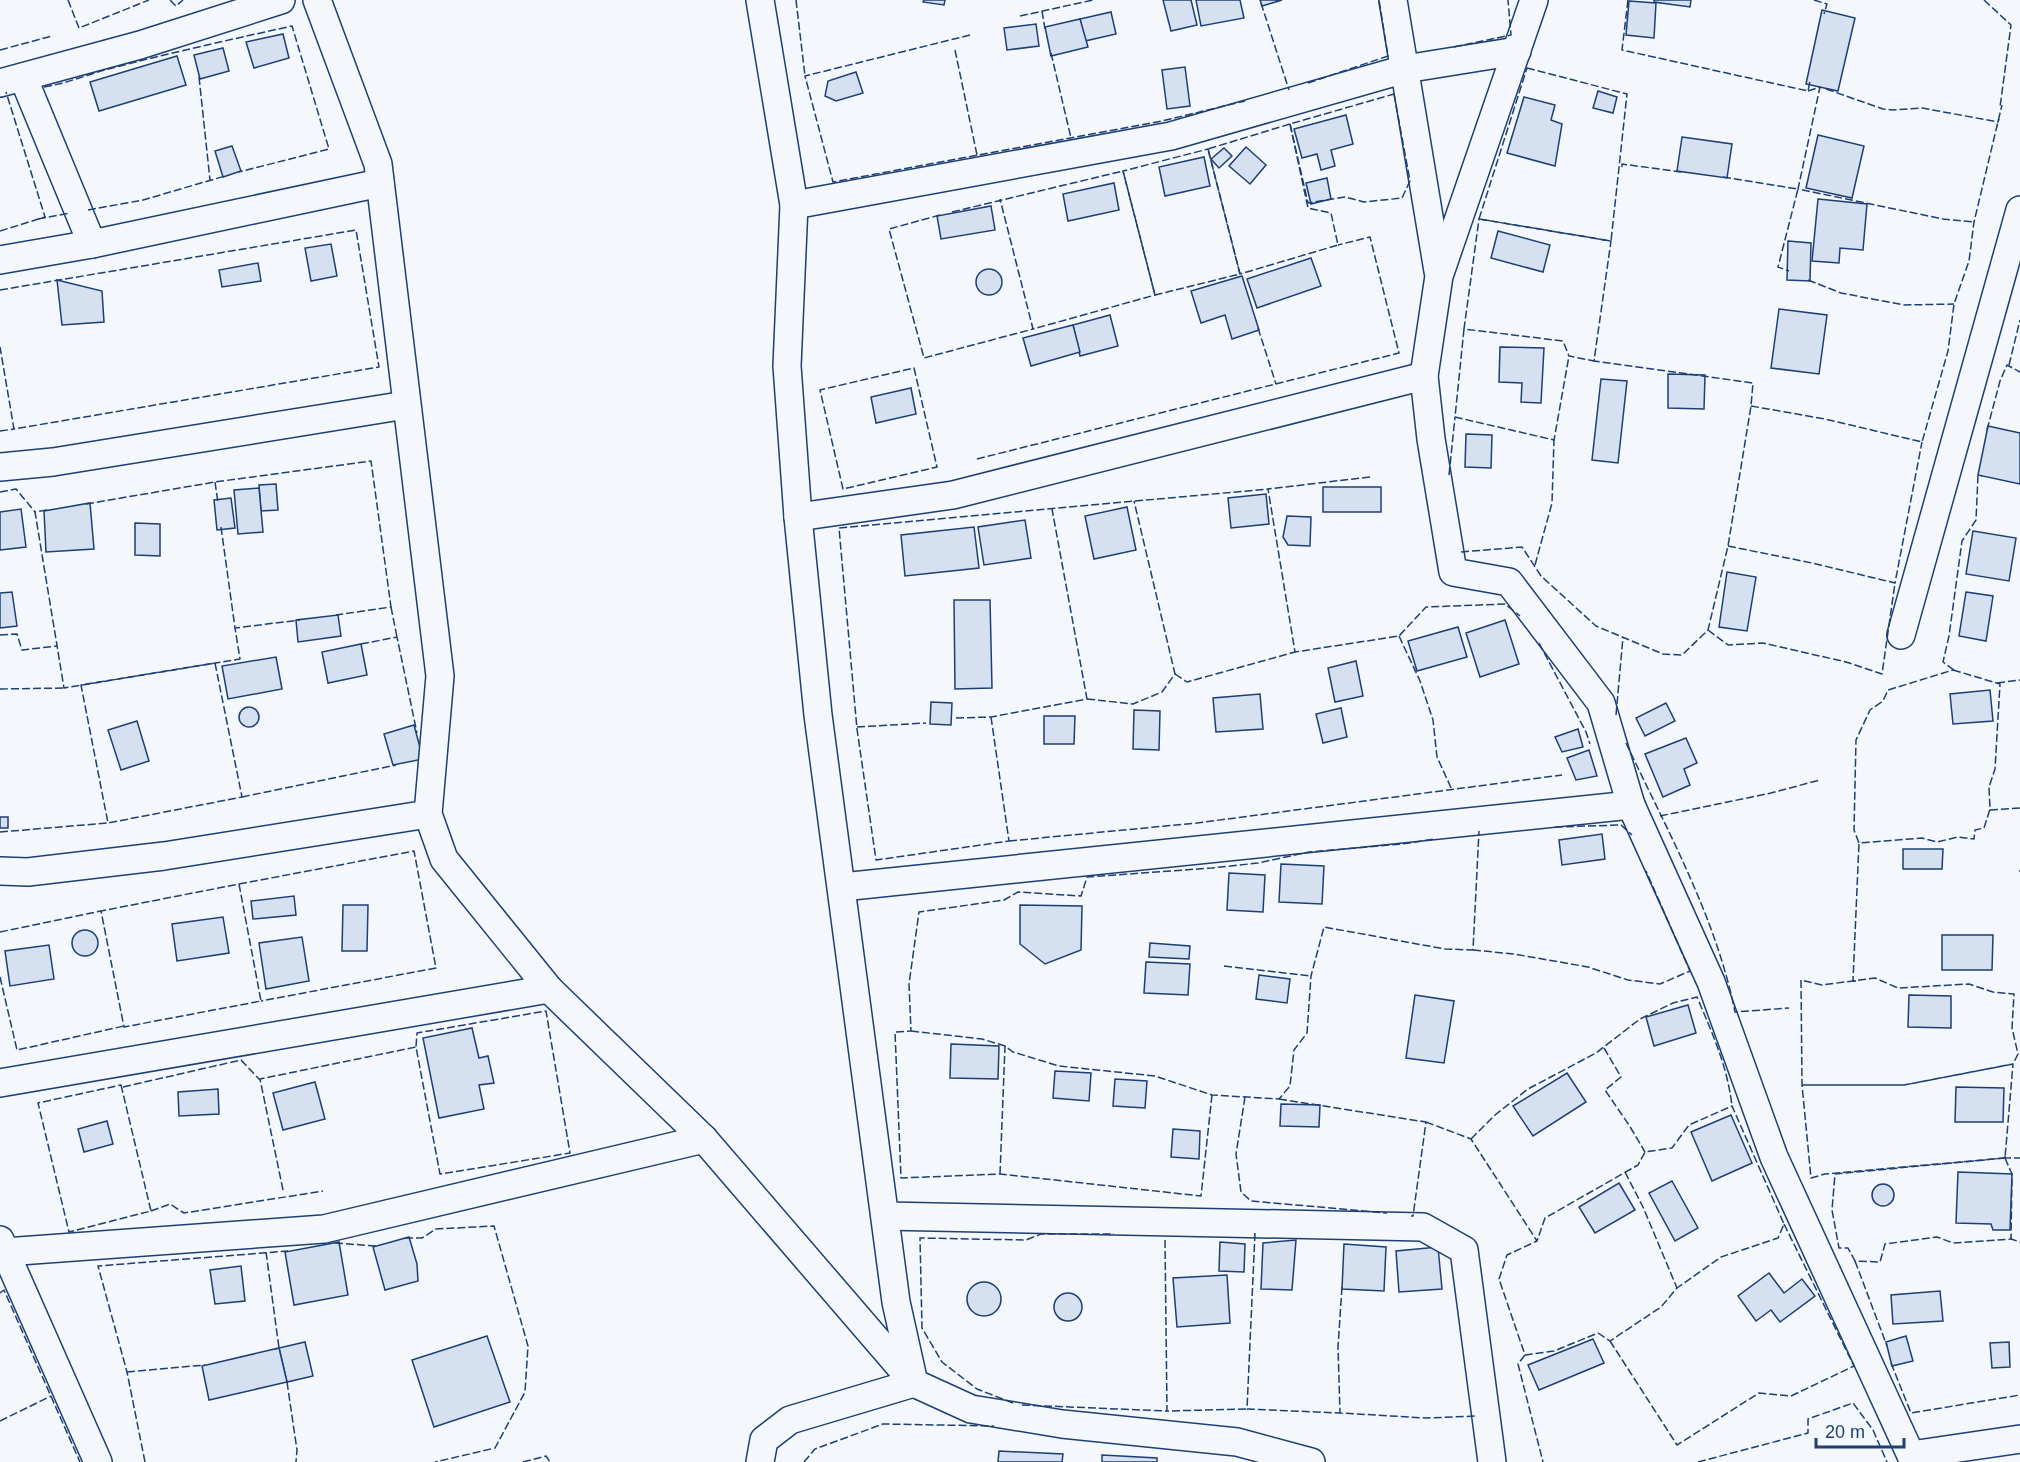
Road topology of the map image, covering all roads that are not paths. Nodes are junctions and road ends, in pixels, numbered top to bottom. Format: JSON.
{"nodes":[{"id":1,"x":281,"y":0,"type":"edge"},
{"id":2,"x":317,"y":0,"type":"edge"},
{"id":3,"x":760,"y":0,"type":"edge"},
{"id":4,"x":1393,"y":0,"type":"edge"},
{"id":5,"x":1534,"y":0,"type":"edge"},
{"id":6,"x":1517,"y":51,"type":"junction"},
{"id":7,"x":1405,"y":69,"type":"junction"},
{"id":8,"x":11,"y":80,"type":"edge"},
{"id":9,"x":380,"y":183,"type":"junction"},
{"id":10,"x":794,"y":205,"type":"junction"},
{"id":11,"x":2020,"y":210,"type":"edge"},
{"id":12,"x":92,"y":244,"type":"junction"},
{"id":13,"x":0,"y":260,"type":"edge"},
{"id":14,"x":1439,"y":276,"type":"junction"},
{"id":15,"x":1424,"y":376,"type":"junction"},
{"id":16,"x":406,"y":405,"type":"junction"},
{"id":17,"x":0,"y":467,"type":"edge"},
{"id":18,"x":798,"y":518,"type":"junction"},
{"id":19,"x":1901,"y":635,"type":"dead end"},
{"id":20,"x":1631,"y":806,"type":"junction"},
{"id":21,"x":428,"y":814,"type":"junction"},
{"id":22,"x":0,"y":871,"type":"edge"},
{"id":23,"x":842,"y":887,"type":"junction"},
{"id":24,"x":549,"y":989,"type":"junction"},
{"id":25,"x":0,"y":1083,"type":"edge"},
{"id":26,"x":704,"y":1139,"type":"junction"},
{"id":27,"x":885,"y":1216,"type":"junction"},
{"id":28,"x":2,"y":1246,"type":"edge"},
{"id":29,"x":914,"y":1383,"type":"junction"},
{"id":30,"x":2020,"y":1438,"type":"edge"},
{"id":31,"x":1913,"y":1458,"type":"edge"},
{"id":32,"x":98,"y":1462,"type":"edge"},
{"id":33,"x":760,"y":1462,"type":"edge"},
{"id":34,"x":1311,"y":1462,"type":"edge"},
{"id":35,"x":1492,"y":1462,"type":"edge"}],
"edges":[{"from":1,"to":8,"type":"street"},
{"from":2,"to":9,"type":"street"},
{"from":3,"to":10,"type":"street"},
{"from":4,"to":7,"type":"street"},
{"from":5,"to":6,"type":"street"},
{"from":6,"to":7,"type":"street"},
{"from":6,"to":14,"type":"street"},
{"from":7,"to":10,"type":"street"},
{"from":7,"to":14,"type":"street"},
{"from":8,"to":12,"type":"street"},
{"from":9,"to":12,"type":"street"},
{"from":9,"to":16,"type":"street"},
{"from":10,"to":18,"type":"street"},
{"from":11,"to":19,"type":"street"},
{"from":12,"to":13,"type":"street"},
{"from":14,"to":15,"type":"street"},
{"from":15,"to":18,"type":"street"},
{"from":15,"to":20,"type":"street"},
{"from":16,"to":17,"type":"street"},
{"from":16,"to":21,"type":"street"},
{"from":18,"to":23,"type":"street"},
{"from":20,"to":23,"type":"street"},
{"from":20,"to":31,"type":"street"},
{"from":21,"to":22,"type":"street"},
{"from":21,"to":24,"type":"street"},
{"from":23,"to":27,"type":"street"},
{"from":24,"to":25,"type":"street"},
{"from":24,"to":26,"type":"street"},
{"from":26,"to":28,"type":"street"},
{"from":26,"to":29,"type":"street"},
{"from":27,"to":29,"type":"street"},
{"from":27,"to":35,"type":"street"},
{"from":28,"to":32,"type":"street"},
{"from":29,"to":33,"type":"street"},
{"from":29,"to":34,"type":"street"},
{"from":30,"to":31,"type":"street"}]}
